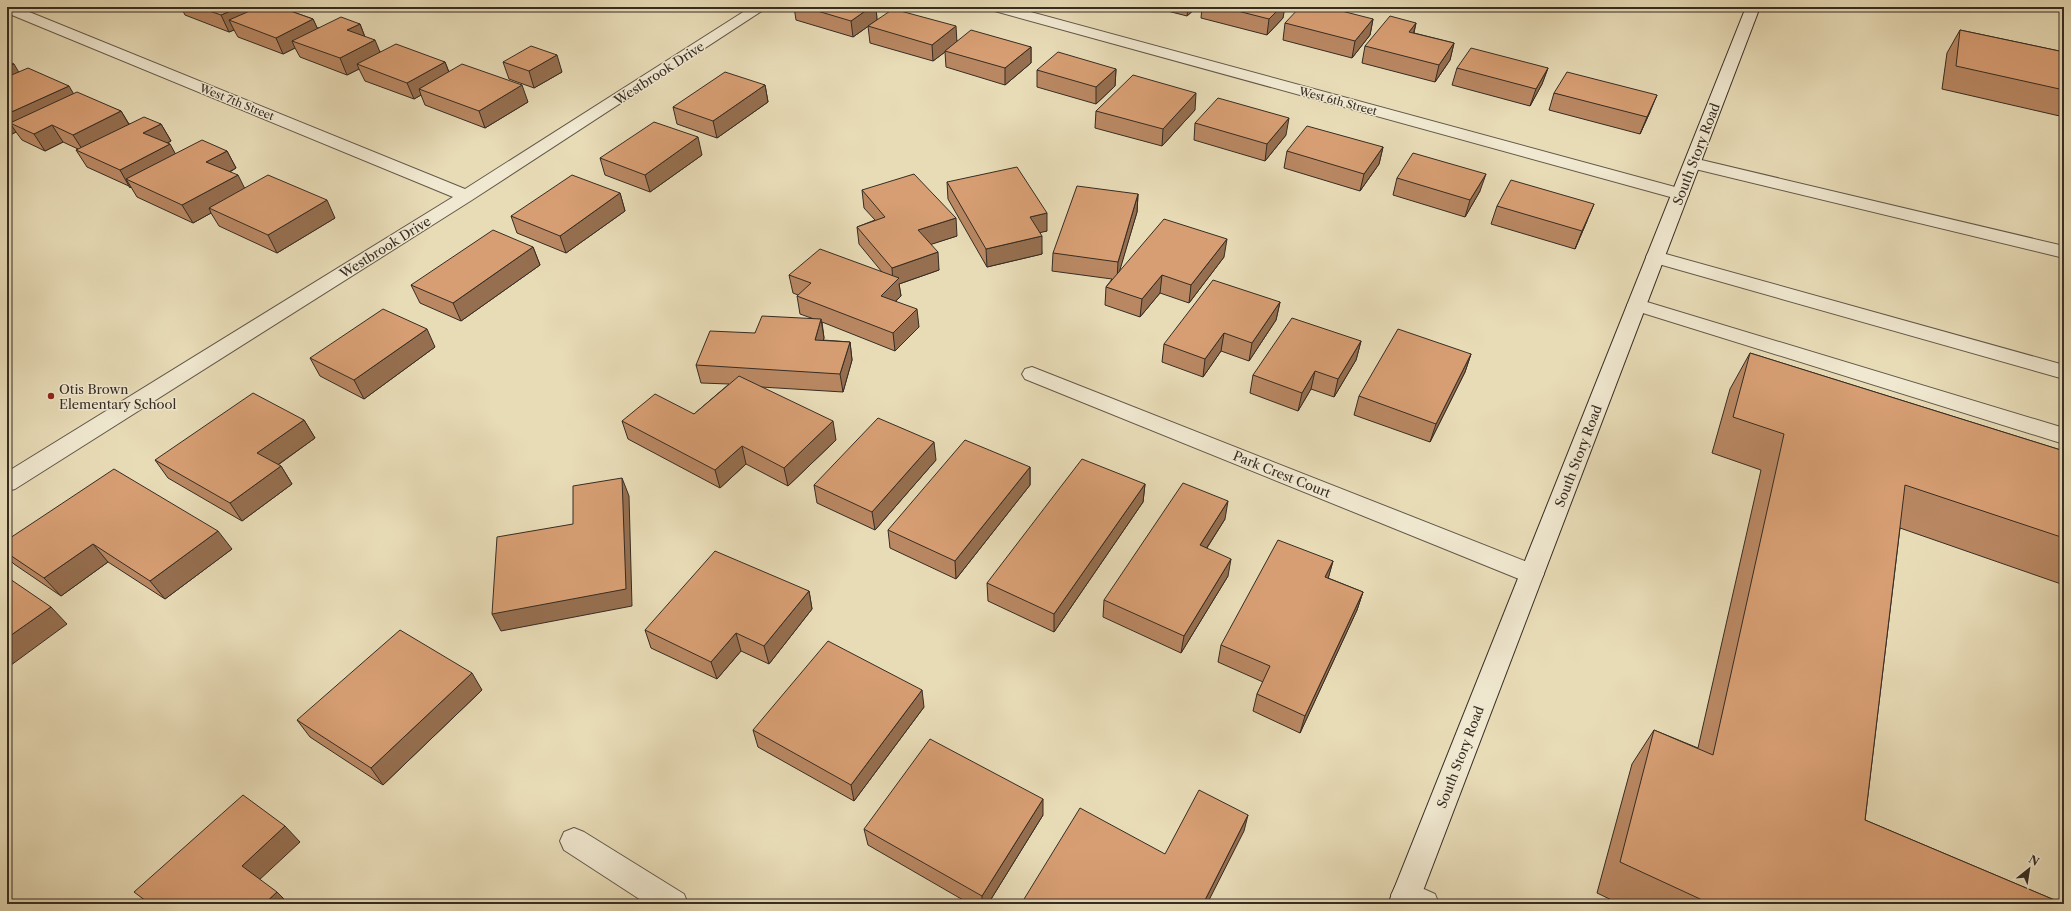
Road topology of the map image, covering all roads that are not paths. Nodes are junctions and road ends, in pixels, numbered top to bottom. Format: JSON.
{"nodes":[{"id":1,"x":761,"y":7,"type":"edge"},
{"id":2,"x":996,"y":7,"type":"edge"},
{"id":3,"x":1753,"y":7,"type":"edge"},
{"id":4,"x":7,"y":8,"type":"edge"},
{"id":5,"x":1693,"y":163,"type":"junction"},
{"id":6,"x":1680,"y":194,"type":"junction"},
{"id":7,"x":466,"y":196,"type":"junction"},
{"id":8,"x":2064,"y":252,"type":"edge"},
{"id":9,"x":1655,"y":257,"type":"junction"},
{"id":10,"x":1637,"y":305,"type":"junction"},
{"id":11,"x":2064,"y":372,"type":"edge"},
{"id":12,"x":1032,"y":374,"type":"dead end"},
{"id":13,"x":2064,"y":436,"type":"edge"},
{"id":14,"x":7,"y":483,"type":"edge"},
{"id":15,"x":1532,"y":574,"type":"junction"},
{"id":16,"x":574,"y":841,"type":"dead end"},
{"id":17,"x":1411,"y":901,"type":"edge"},
{"id":18,"x":673,"y":904,"type":"edge"}],
"edges":[{"from":1,"to":7,"type":"street","name":"Westbrook Drive"},
{"from":2,"to":6,"type":"street","name":"West 6th Street"},
{"from":3,"to":5,"type":"street","name":"South Story Road"},
{"from":4,"to":7,"type":"street","name":"West 7th Street"},
{"from":5,"to":6,"type":"street","name":"South Story Road"},
{"from":5,"to":8,"type":"street"},
{"from":6,"to":9,"type":"street","name":"South Story Road"},
{"from":7,"to":14,"type":"street","name":"Westbrook Drive"},
{"from":9,"to":10,"type":"street","name":"South Story Road"},
{"from":9,"to":11,"type":"street"},
{"from":10,"to":13,"type":"street"},
{"from":10,"to":15,"type":"street","name":"South Story Road"},
{"from":12,"to":15,"type":"street","name":"Park Crest Court"},
{"from":15,"to":17,"type":"street","name":"South Story Road"},
{"from":16,"to":18,"type":"street"}]}
